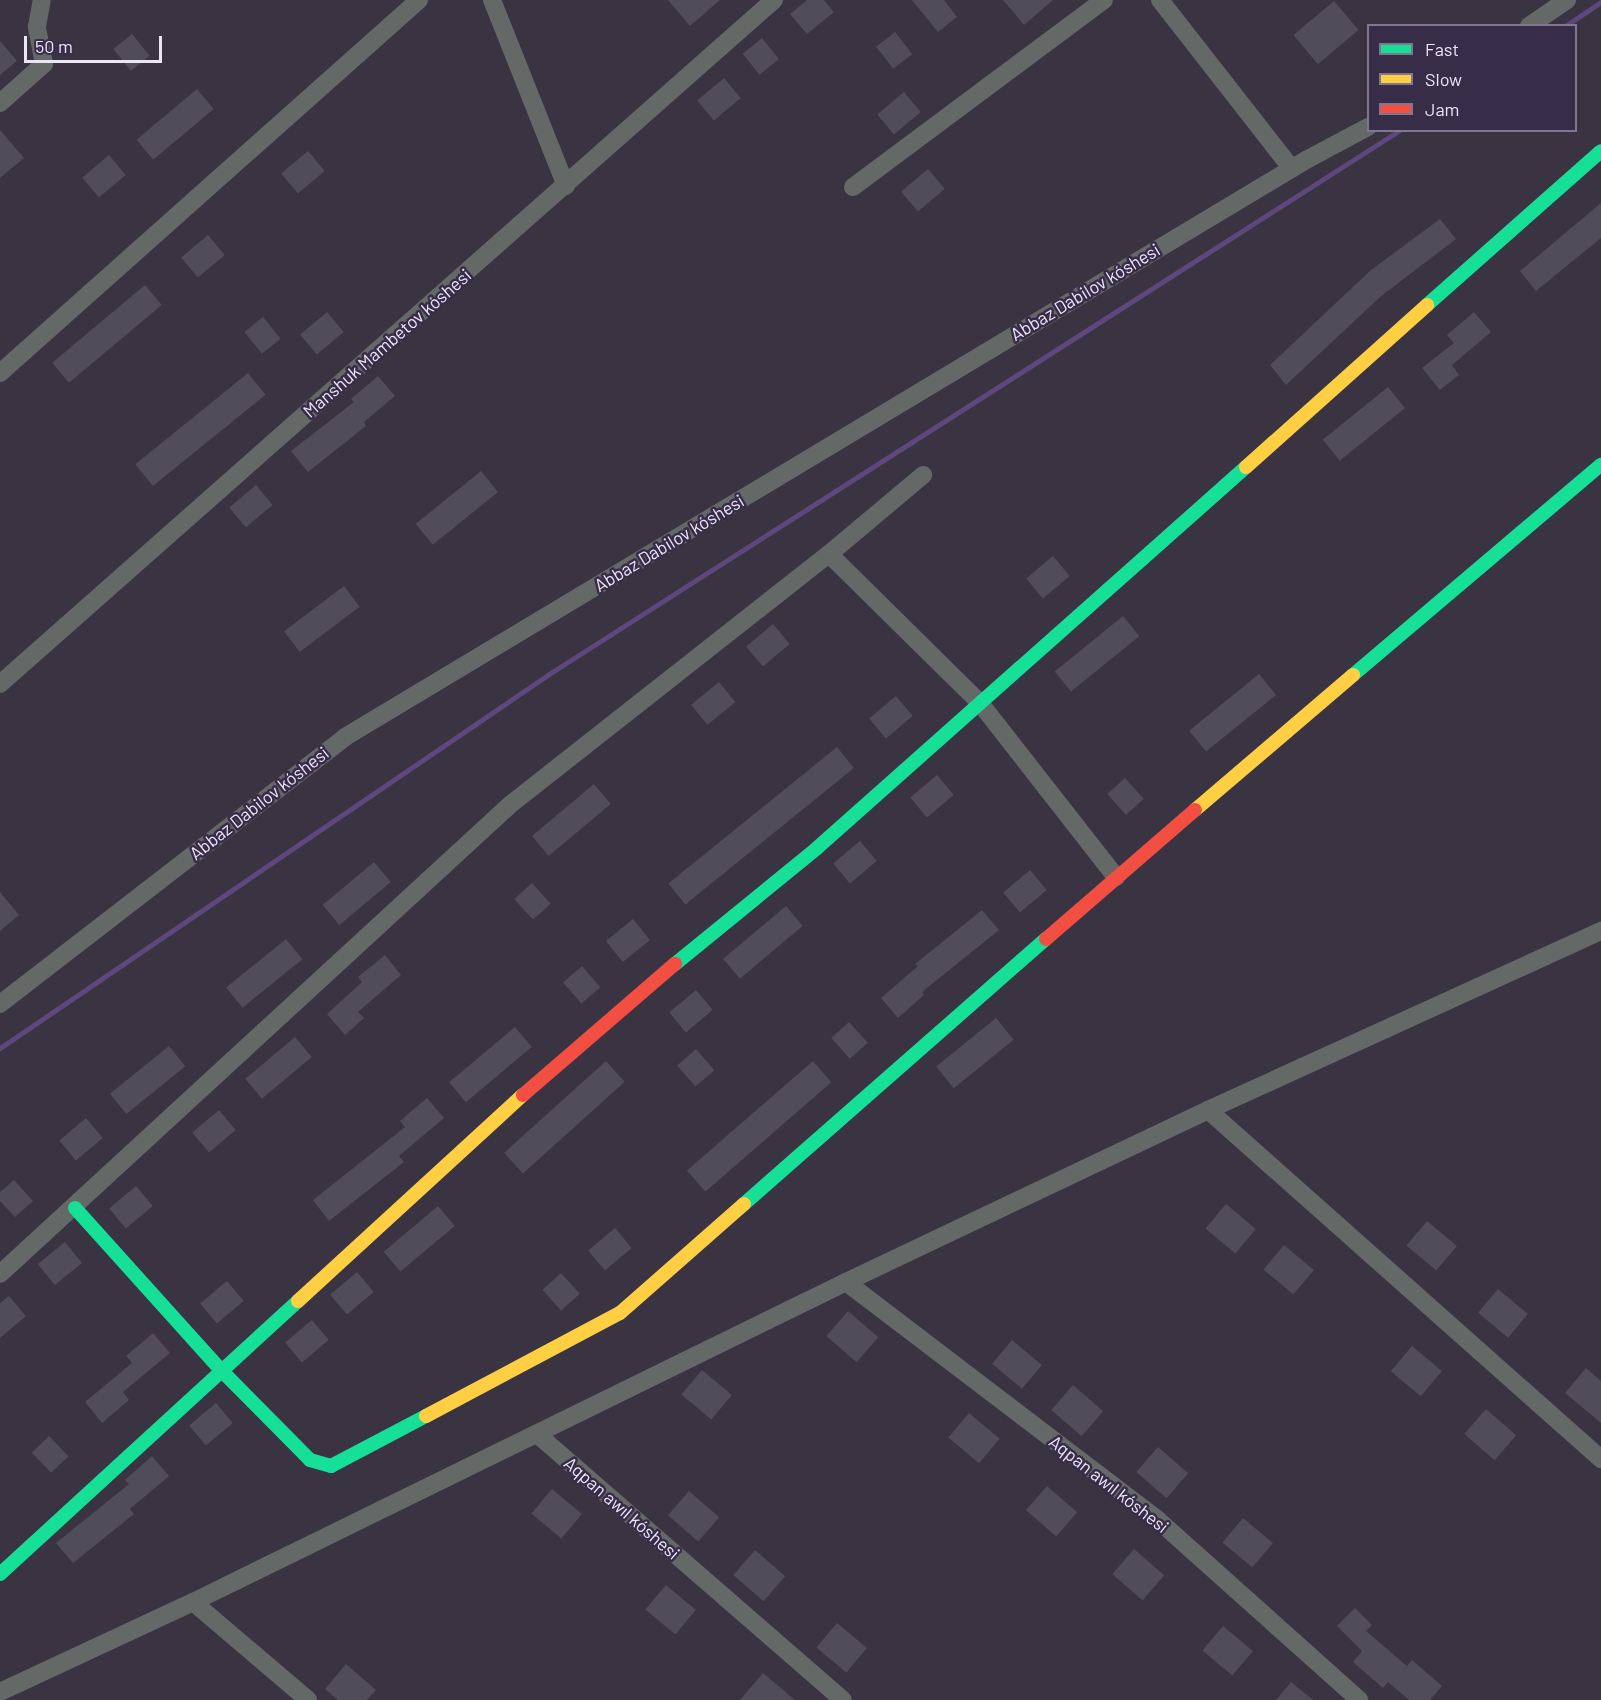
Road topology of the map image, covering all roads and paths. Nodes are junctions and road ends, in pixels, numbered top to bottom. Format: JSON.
{"nodes":[{"id":1,"x":42,"y":0,"type":"edge"},
{"id":2,"x":419,"y":0,"type":"edge"},
{"id":3,"x":492,"y":0,"type":"edge"},
{"id":4,"x":774,"y":0,"type":"edge"},
{"id":5,"x":1104,"y":0,"type":"edge"},
{"id":6,"x":1160,"y":0,"type":"edge"},
{"id":7,"x":1567,"y":0,"type":"edge"},
{"id":8,"x":1532,"y":24,"type":"edge"},
{"id":9,"x":0,"y":103,"type":"edge"},
{"id":10,"x":1367,"y":128,"type":"edge"},
{"id":11,"x":1601,"y":151,"type":"edge"},
{"id":12,"x":1292,"y":169,"type":"junction"},
{"id":13,"x":566,"y":186,"type":"junction"},
{"id":14,"x":853,"y":187,"type":"dead end"},
{"id":15,"x":0,"y":373,"type":"edge"},
{"id":16,"x":1601,"y":465,"type":"edge"},
{"id":17,"x":923,"y":475,"type":"dead end"},
{"id":18,"x":829,"y":554,"type":"junction"},
{"id":19,"x":0,"y":684,"type":"edge"},
{"id":20,"x":980,"y":703,"type":"junction"},
{"id":21,"x":1116,"y":877,"type":"junction"},
{"id":22,"x":1601,"y":931,"type":"edge"},
{"id":23,"x":0,"y":1004,"type":"edge"},
{"id":24,"x":1208,"y":1110,"type":"junction"},
{"id":25,"x":75,"y":1208,"type":"junction"},
{"id":26,"x":0,"y":1274,"type":"edge"},
{"id":27,"x":846,"y":1282,"type":"junction"},
{"id":28,"x":222,"y":1371,"type":"junction"},
{"id":29,"x":537,"y":1434,"type":"junction"},
{"id":30,"x":1601,"y":1459,"type":"edge"},
{"id":31,"x":0,"y":1574,"type":"edge"},
{"id":32,"x":193,"y":1602,"type":"junction"},
{"id":33,"x":0,"y":1692,"type":"edge"},
{"id":34,"x":308,"y":1700,"type":"edge"},
{"id":35,"x":843,"y":1700,"type":"edge"},
{"id":36,"x":1359,"y":1700,"type":"edge"}],
"edges":[{"from":1,"to":9,"type":"street"},
{"from":2,"to":15,"type":"street"},
{"from":3,"to":13,"type":"street"},
{"from":4,"to":13,"type":"street","name":"Manshuk Mambetov kóshesi"},
{"from":5,"to":14,"type":"street"},
{"from":6,"to":12,"type":"street"},
{"from":7,"to":8,"type":"street"},
{"from":10,"to":12,"type":"street","name":"Abbaz Dabilov kóshesi"},
{"from":11,"to":20,"type":"street"},
{"from":12,"to":23,"type":"street","name":"Abbaz Dabilov kóshesi"},
{"from":13,"to":19,"type":"street","name":"Manshuk Mambetov kóshesi"},
{"from":16,"to":21,"type":"street"},
{"from":17,"to":18,"type":"street"},
{"from":18,"to":20,"type":"street"},
{"from":18,"to":25,"type":"street"},
{"from":20,"to":21,"type":"street"},
{"from":20,"to":28,"type":"street"},
{"from":21,"to":28,"type":"street"},
{"from":22,"to":24,"type":"street"},
{"from":24,"to":27,"type":"street"},
{"from":24,"to":30,"type":"street"},
{"from":25,"to":26,"type":"street"},
{"from":25,"to":28,"type":"street"},
{"from":27,"to":29,"type":"street"},
{"from":27,"to":36,"type":"street","name":"Aqpan awıl kóshesi"},
{"from":28,"to":31,"type":"street"},
{"from":29,"to":32,"type":"street"},
{"from":29,"to":35,"type":"street","name":"Aqpan awıl kóshesi"},
{"from":32,"to":33,"type":"street"},
{"from":32,"to":34,"type":"street"}]}
